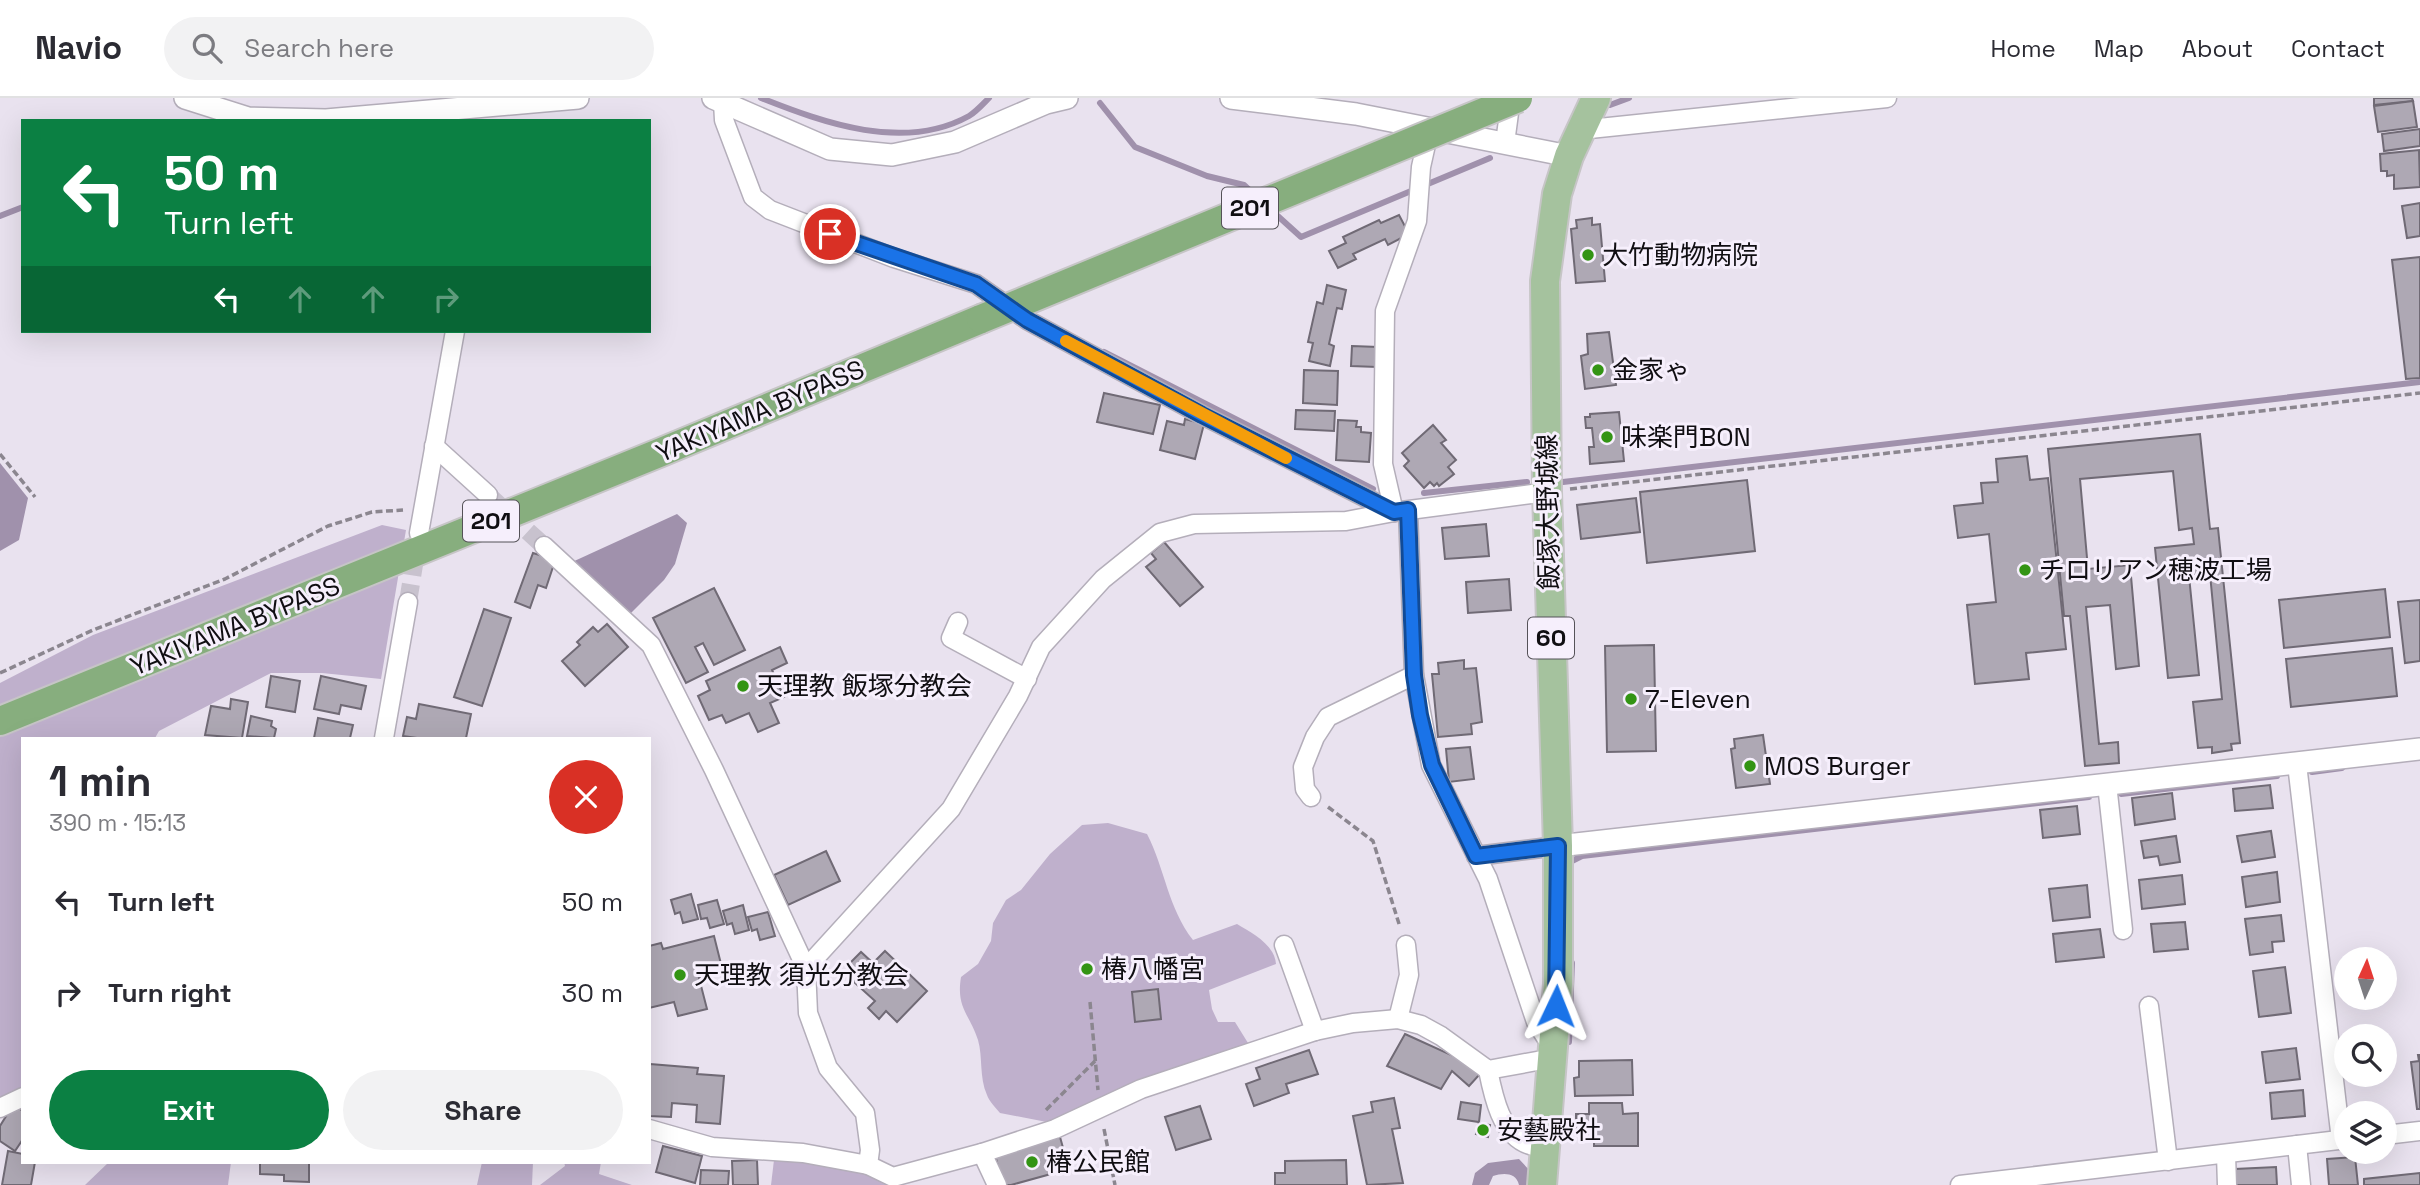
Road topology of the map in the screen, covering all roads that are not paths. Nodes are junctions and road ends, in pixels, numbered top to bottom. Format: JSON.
{"nodes":[{"id":1,"x":185,"y":98,"type":"edge"},
{"id":2,"x":578,"y":98,"type":"edge"},
{"id":3,"x":1067,"y":98,"type":"edge"},
{"id":4,"x":1231,"y":98,"type":"edge"},
{"id":5,"x":1511,"y":98,"type":"edge"},
{"id":6,"x":1518,"y":98,"type":"edge"},
{"id":7,"x":1596,"y":98,"type":"edge"},
{"id":8,"x":1887,"y":98,"type":"edge"},
{"id":9,"x":1861,"y":99,"type":"edge"},
{"id":10,"x":718,"y":100,"type":"edge"},
{"id":11,"x":459,"y":110,"type":"edge"},
{"id":12,"x":287,"y":119,"type":"edge"},
{"id":13,"x":339,"y":119,"type":"edge"},
{"id":14,"x":1429,"y":128,"type":"junction"},
{"id":15,"x":1580,"y":130,"type":"junction"},
{"id":16,"x":1505,"y":143,"type":"junction"},
{"id":17,"x":1569,"y":156,"type":"junction"},
{"id":18,"x":455,"y":333,"type":"edge"},
{"id":19,"x":434,"y":446,"type":"junction"},
{"id":20,"x":1547,"y":492,"type":"junction"},
{"id":21,"x":488,"y":495,"type":"tunnel mouth"},
{"id":22,"x":1401,"y":511,"type":"junction"},
{"id":23,"x":419,"y":533,"type":"tunnel mouth"},
{"id":24,"x":544,"y":546,"type":"tunnel mouth"},
{"id":25,"x":408,"y":601,"type":"tunnel mouth"},
{"id":26,"x":958,"y":622,"type":"dead end"},
{"id":27,"x":1414,"y":675,"type":"junction"},
{"id":28,"x":1027,"y":679,"type":"junction"},
{"id":29,"x":0,"y":721,"type":"edge"},
{"id":30,"x":384,"y":737,"type":"edge"},
{"id":31,"x":2420,"y":748,"type":"edge"},
{"id":32,"x":2297,"y":764,"type":"junction"},
{"id":33,"x":2106,"y":784,"type":"junction"},
{"id":34,"x":1311,"y":797,"type":"road end"},
{"id":35,"x":1558,"y":846,"type":"junction"},
{"id":36,"x":1476,"y":856,"type":"junction"},
{"id":37,"x":2123,"y":930,"type":"dead end"},
{"id":38,"x":1284,"y":945,"type":"dead end"},
{"id":39,"x":1406,"y":945,"type":"road end"},
{"id":40,"x":806,"y":968,"type":"junction"},
{"id":41,"x":2149,"y":1006,"type":"dead end"},
{"id":42,"x":1398,"y":1019,"type":"junction"},
{"id":43,"x":1315,"y":1031,"type":"junction"},
{"id":44,"x":1553,"y":1054,"type":"junction"},
{"id":45,"x":1488,"y":1070,"type":"junction"},
{"id":46,"x":21,"y":1098,"type":"edge"},
{"id":47,"x":2339,"y":1101,"type":"edge"},
{"id":48,"x":0,"y":1108,"type":"edge"},
{"id":49,"x":651,"y":1130,"type":"edge"},
{"id":50,"x":2420,"y":1131,"type":"edge"},
{"id":51,"x":2397,"y":1134,"type":"edge"},
{"id":52,"x":2334,"y":1141,"type":"edge"},
{"id":53,"x":2297,"y":1145,"type":"junction"},
{"id":54,"x":1546,"y":1147,"type":"junction"},
{"id":55,"x":982,"y":1153,"type":"junction"},
{"id":56,"x":2226,"y":1154,"type":"junction"},
{"id":57,"x":2168,"y":1161,"type":"junction"},
{"id":58,"x":868,"y":1165,"type":"junction"},
{"id":59,"x":997,"y":1185,"type":"edge"},
{"id":60,"x":1542,"y":1185,"type":"edge"},
{"id":61,"x":1960,"y":1185,"type":"edge"},
{"id":62,"x":2227,"y":1185,"type":"edge"},
{"id":63,"x":2301,"y":1185,"type":"edge"}],
"edges":[{"from":1,"to":12,"type":"street"},
{"from":2,"to":11,"type":"street"},
{"from":3,"to":10,"type":"street"},
{"from":4,"to":14,"type":"street"},
{"from":5,"to":16,"type":"street"},
{"from":6,"to":29,"type":"highway","name":"YAKIYAMA BYPASS","number":"201","bridge":true},
{"from":7,"to":15,"type":"main road","name":"飯塚大野城線","number":"60"},
{"from":8,"to":9,"type":"street"},
{"from":9,"to":15,"type":"street"},
{"from":10,"to":22,"type":"street"},
{"from":11,"to":13,"type":"street"},
{"from":14,"to":16,"type":"street"},
{"from":14,"to":22,"type":"street"},
{"from":15,"to":17,"type":"main road","name":"飯塚大野城線","number":"60"},
{"from":16,"to":17,"type":"street"},
{"from":17,"to":20,"type":"main road","name":"飯塚大野城線","number":"60"},
{"from":18,"to":19,"type":"street"},
{"from":19,"to":21,"type":"street"},
{"from":19,"to":23,"type":"street"},
{"from":20,"to":22,"type":"street"},
{"from":20,"to":35,"type":"main road","name":"飯塚大野城線","number":"60"},
{"from":22,"to":27,"type":"street"},
{"from":22,"to":28,"type":"street"},
{"from":24,"to":40,"type":"street"},
{"from":25,"to":30,"type":"street"},
{"from":26,"to":28,"type":"street"},
{"from":27,"to":34,"type":"street"},
{"from":27,"to":36,"type":"street"},
{"from":28,"to":40,"type":"street"},
{"from":31,"to":32,"type":"street"},
{"from":32,"to":33,"type":"street"},
{"from":32,"to":47,"type":"street"},
{"from":33,"to":35,"type":"street"},
{"from":33,"to":37,"type":"street"},
{"from":35,"to":36,"type":"street"},
{"from":35,"to":44,"type":"main road","name":"飯塚大野城線","number":"60"},
{"from":36,"to":44,"type":"street"},
{"from":38,"to":43,"type":"street"},
{"from":39,"to":42,"type":"street"},
{"from":40,"to":58,"type":"street"},
{"from":41,"to":57,"type":"street"},
{"from":42,"to":43,"type":"street"},
{"from":42,"to":45,"type":"street"},
{"from":43,"to":55,"type":"street"},
{"from":44,"to":45,"type":"street"},
{"from":44,"to":54,"type":"main road","name":"飯塚大野城線","number":"60"},
{"from":45,"to":54,"type":"street"},
{"from":46,"to":48,"type":"street"},
{"from":49,"to":58,"type":"street"},
{"from":50,"to":51,"type":"street"},
{"from":52,"to":53,"type":"street"},
{"from":53,"to":56,"type":"street"},
{"from":53,"to":63,"type":"street"},
{"from":54,"to":60,"type":"main road","name":"飯塚大野城線","number":"60"},
{"from":55,"to":58,"type":"street"},
{"from":55,"to":59,"type":"street"},
{"from":56,"to":57,"type":"street"},
{"from":56,"to":62,"type":"street"},
{"from":57,"to":61,"type":"street"}]}
